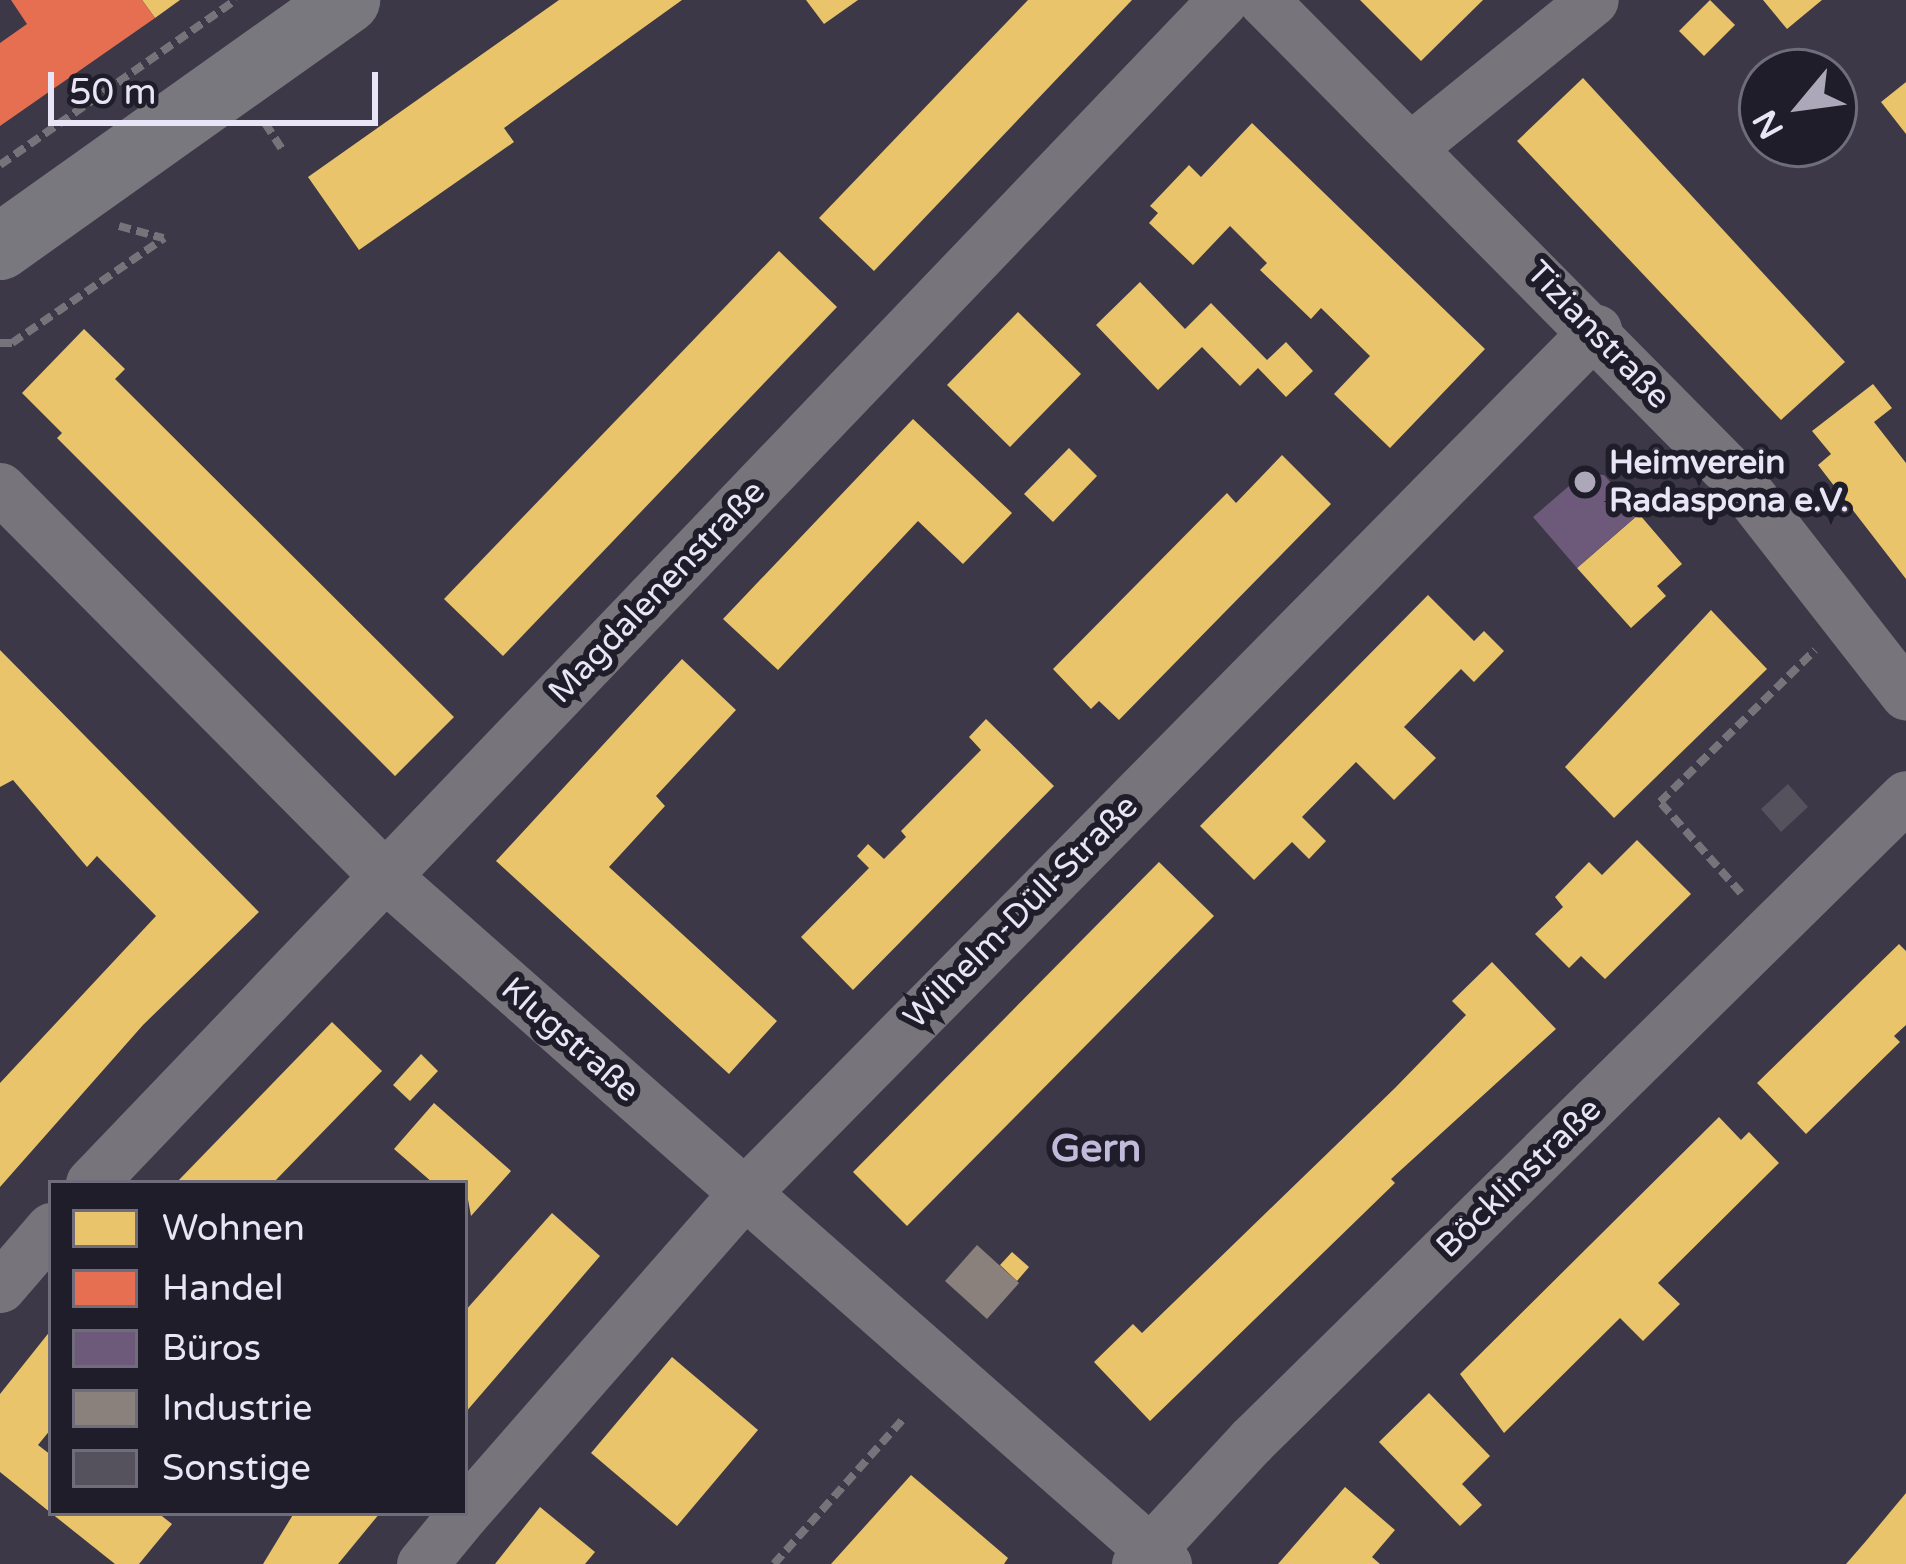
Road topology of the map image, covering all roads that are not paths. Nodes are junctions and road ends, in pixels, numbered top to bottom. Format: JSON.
{"nodes":[{"id":1,"x":347,"y":0,"type":"edge"},
{"id":2,"x":1222,"y":0,"type":"edge"},
{"id":3,"x":1263,"y":0,"type":"edge"},
{"id":4,"x":1593,"y":0,"type":"edge"},
{"id":5,"x":1410,"y":148,"type":"junction"},
{"id":6,"x":0,"y":247,"type":"edge"},
{"id":7,"x":1596,"y":330,"type":"junction"},
{"id":8,"x":0,"y":488,"type":"edge"},
{"id":9,"x":1906,"y":695,"type":"edge"},
{"id":10,"x":1906,"y":796,"type":"edge"},
{"id":11,"x":386,"y":876,"type":"junction"},
{"id":12,"x":94,"y":1180,"type":"edge"},
{"id":13,"x":744,"y":1193,"type":"junction"},
{"id":14,"x":48,"y":1231,"type":"edge"},
{"id":15,"x":0,"y":1287,"type":"edge"},
{"id":16,"x":468,"y":1510,"type":"edge"},
{"id":17,"x":462,"y":1516,"type":"edge"},
{"id":18,"x":1151,"y":1559,"type":"edge"},
{"id":19,"x":422,"y":1564,"type":"edge"}],
"edges":[{"from":1,"to":6,"type":"street"},
{"from":2,"to":11,"type":"street","name":"Magdalenenstraße"},
{"from":3,"to":5,"type":"street","name":"Tizianstraße"},
{"from":4,"to":5,"type":"street"},
{"from":5,"to":7,"type":"street","name":"Tizianstraße"},
{"from":7,"to":9,"type":"street","name":"Tizianstraße"},
{"from":7,"to":13,"type":"street","name":"Wilhelm-Düll-Straße"},
{"from":8,"to":11,"type":"street","name":"Klugstraße"},
{"from":10,"to":18,"type":"street","name":"Böcklinstraße"},
{"from":11,"to":12,"type":"street","name":"Magdalenenstraße"},
{"from":11,"to":13,"type":"street","name":"Klugstraße"},
{"from":13,"to":16,"type":"street","name":"Wilhelm-Düll-Straße"},
{"from":13,"to":18,"type":"street","name":"Klugstraße"},
{"from":14,"to":15,"type":"street"},
{"from":17,"to":19,"type":"street","name":"Wilhelm-Düll-Straße"}]}
